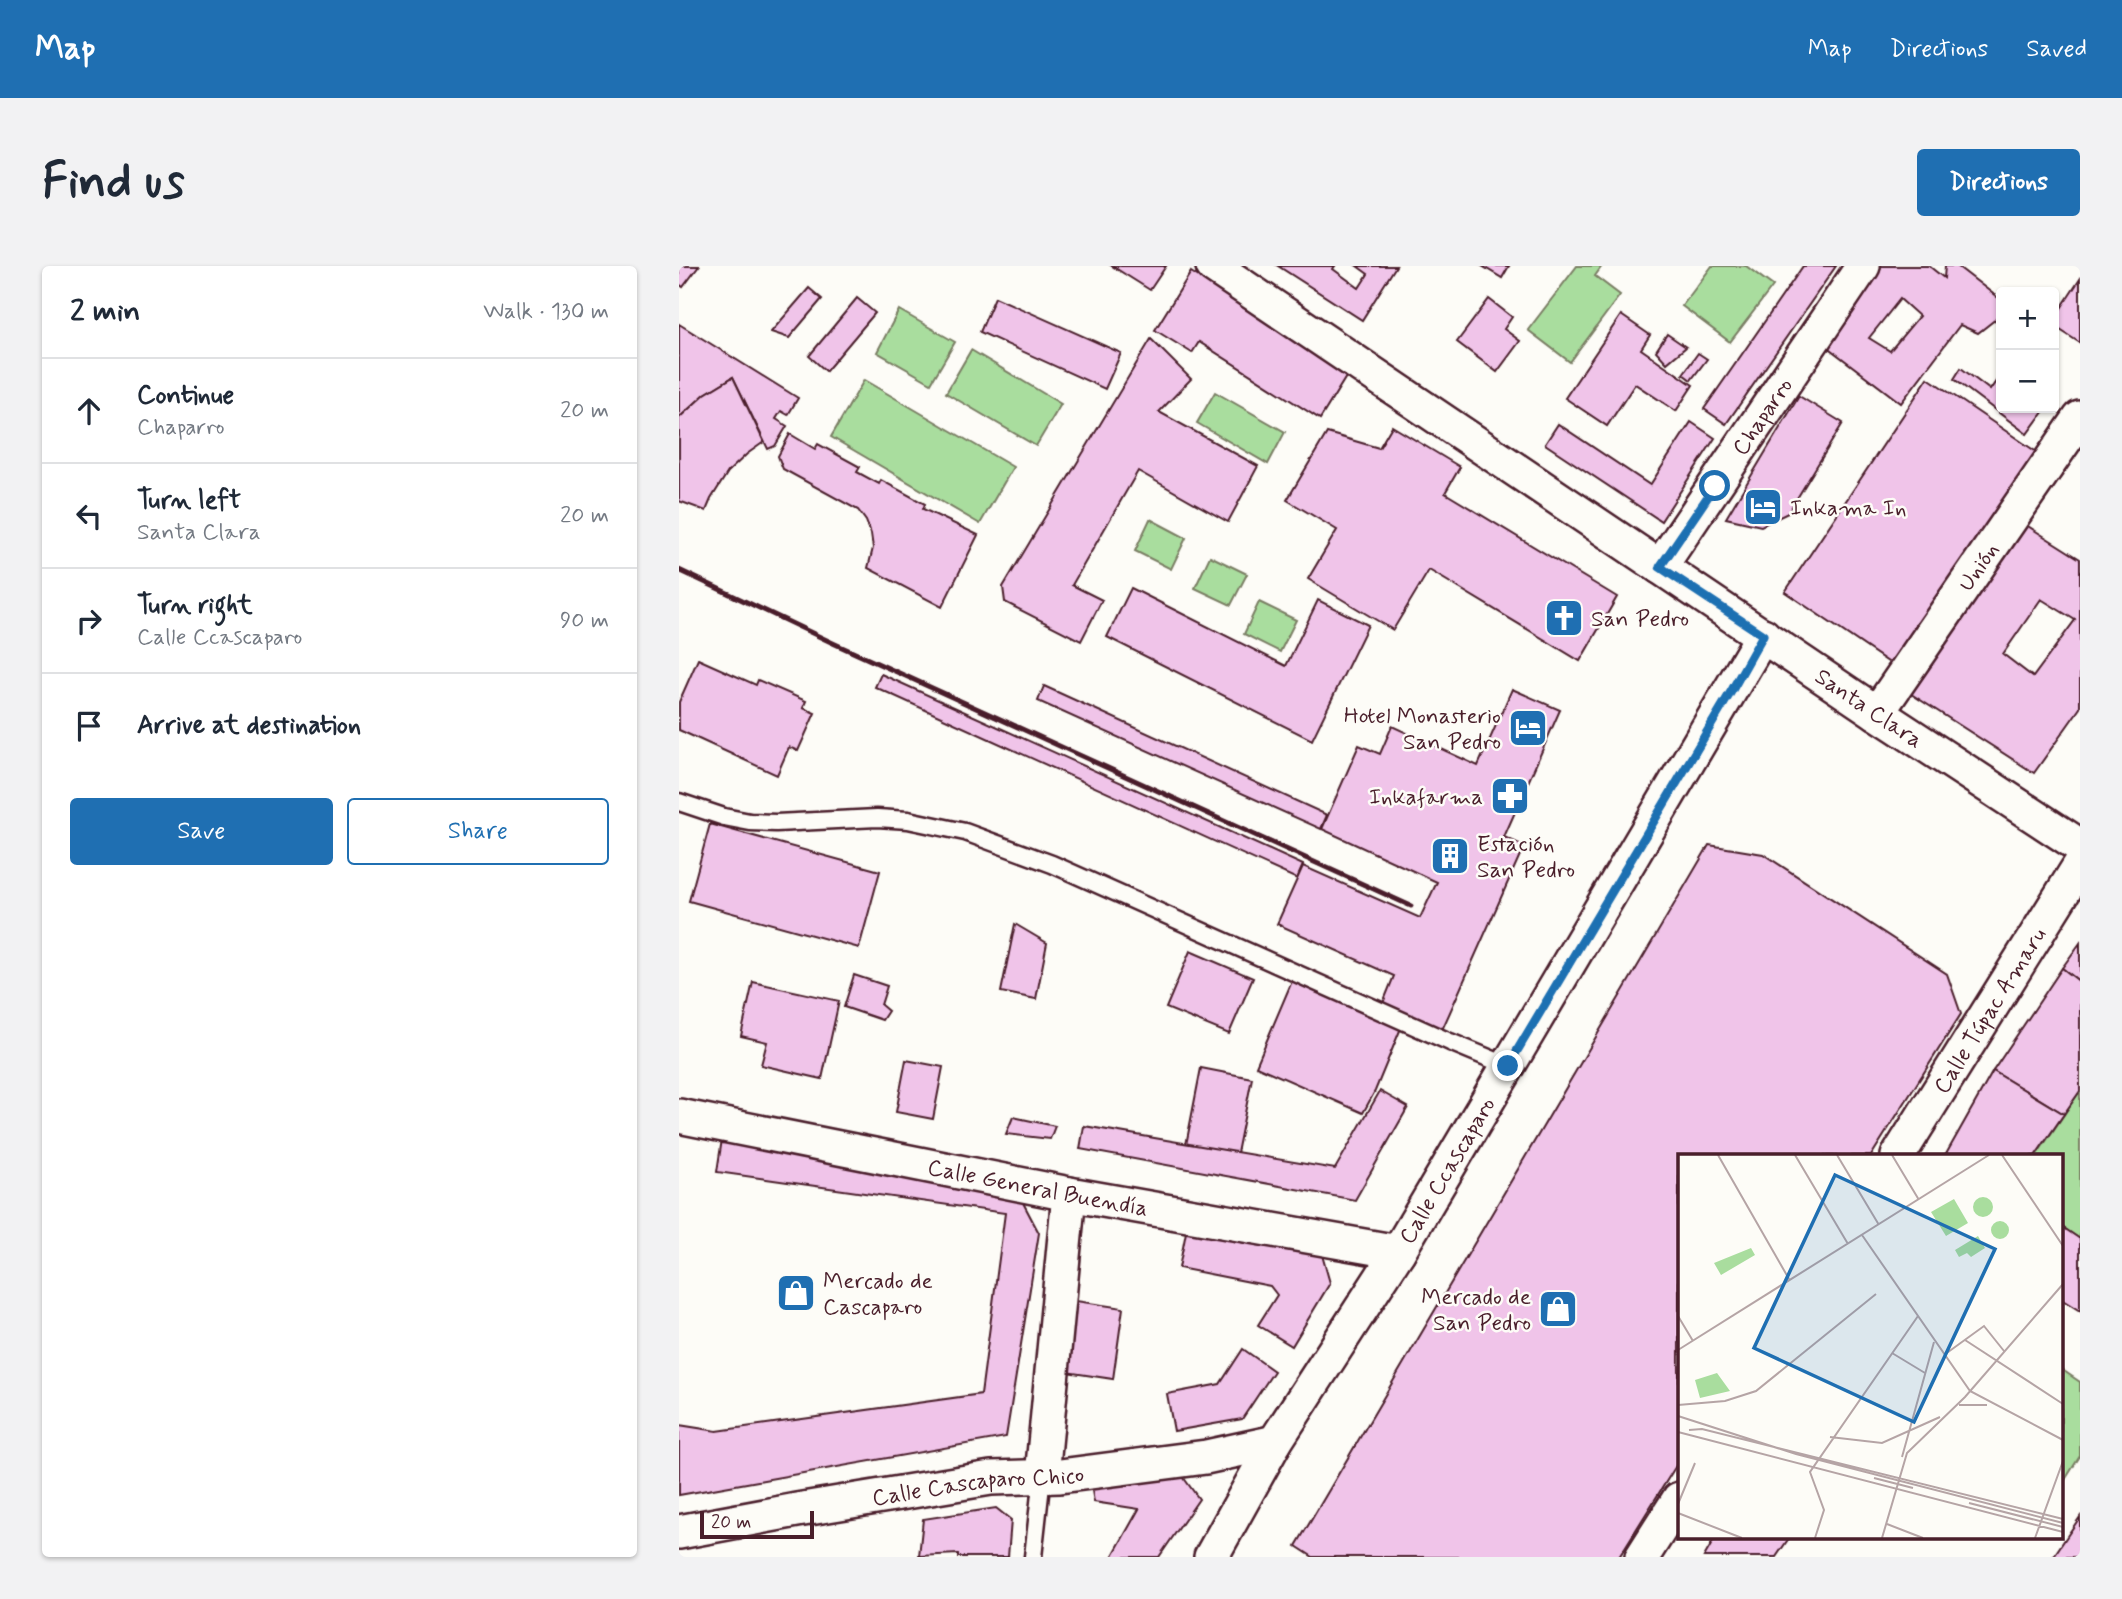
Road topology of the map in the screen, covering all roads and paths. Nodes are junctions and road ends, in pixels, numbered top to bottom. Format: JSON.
{"nodes":[{"id":1,"x":1213,"y":266,"type":"edge"},
{"id":2,"x":1863,"y":266,"type":"edge"},
{"id":3,"x":1251,"y":276,"type":"edge"},
{"id":4,"x":2080,"y":418,"type":"edge"},
{"id":5,"x":1660,"y":567,"type":"junction"},
{"id":6,"x":1763,"y":635,"type":"junction"},
{"id":7,"x":1877,"y":713,"type":"junction"},
{"id":8,"x":679,"y":803,"type":"edge"},
{"id":9,"x":2080,"y":846,"type":"edge"},
{"id":10,"x":2080,"y":865,"type":"edge"},
{"id":11,"x":1508,"y":1066,"type":"junction"},
{"id":12,"x":679,"y":1116,"type":"edge"},
{"id":13,"x":1899,"y":1154,"type":"edge"},
{"id":14,"x":1069,"y":1194,"type":"junction"},
{"id":15,"x":1398,"y":1252,"type":"junction"},
{"id":16,"x":1275,"y":1442,"type":"junction"},
{"id":17,"x":1042,"y":1476,"type":"junction"},
{"id":18,"x":1678,"y":1501,"type":"edge"},
{"id":19,"x":679,"y":1532,"type":"edge"},
{"id":20,"x":1222,"y":1553,"type":"edge"},
{"id":21,"x":1033,"y":1557,"type":"edge"},
{"id":22,"x":1642,"y":1557,"type":"edge"}],
"edges":[{"from":1,"to":3,"type":"street"},
{"from":2,"to":5,"type":"street","name":"Chaparro"},
{"from":3,"to":5,"type":"street"},
{"from":4,"to":7,"type":"street","name":"Unión"},
{"from":5,"to":6,"type":"street","name":"Santa Clara"},
{"from":6,"to":7,"type":"street","name":"Santa Clara"},
{"from":6,"to":11,"type":"street","name":"Calle Ccascaparo"},
{"from":7,"to":9,"type":"street","name":"Santa Clara"},
{"from":8,"to":11,"type":"lane"},
{"from":10,"to":13,"type":"street","name":"Calle Túpac Amaru"},
{"from":11,"to":15,"type":"street","name":"Calle Ccascaparo"},
{"from":12,"to":14,"type":"street","name":"Calle General Buendía"},
{"from":14,"to":15,"type":"street","name":"Calle General Buendía"},
{"from":14,"to":17,"type":"street"},
{"from":15,"to":16,"type":"street","name":"Calle Ccascaparo"},
{"from":16,"to":17,"type":"street","name":"Calle Cascaparo Chico"},
{"from":16,"to":20,"type":"street","name":"Calle Ccascaparo"},
{"from":17,"to":19,"type":"street","name":"Calle Cascaparo Chico"},
{"from":17,"to":21,"type":"lane"},
{"from":18,"to":22,"type":"street"}]}
